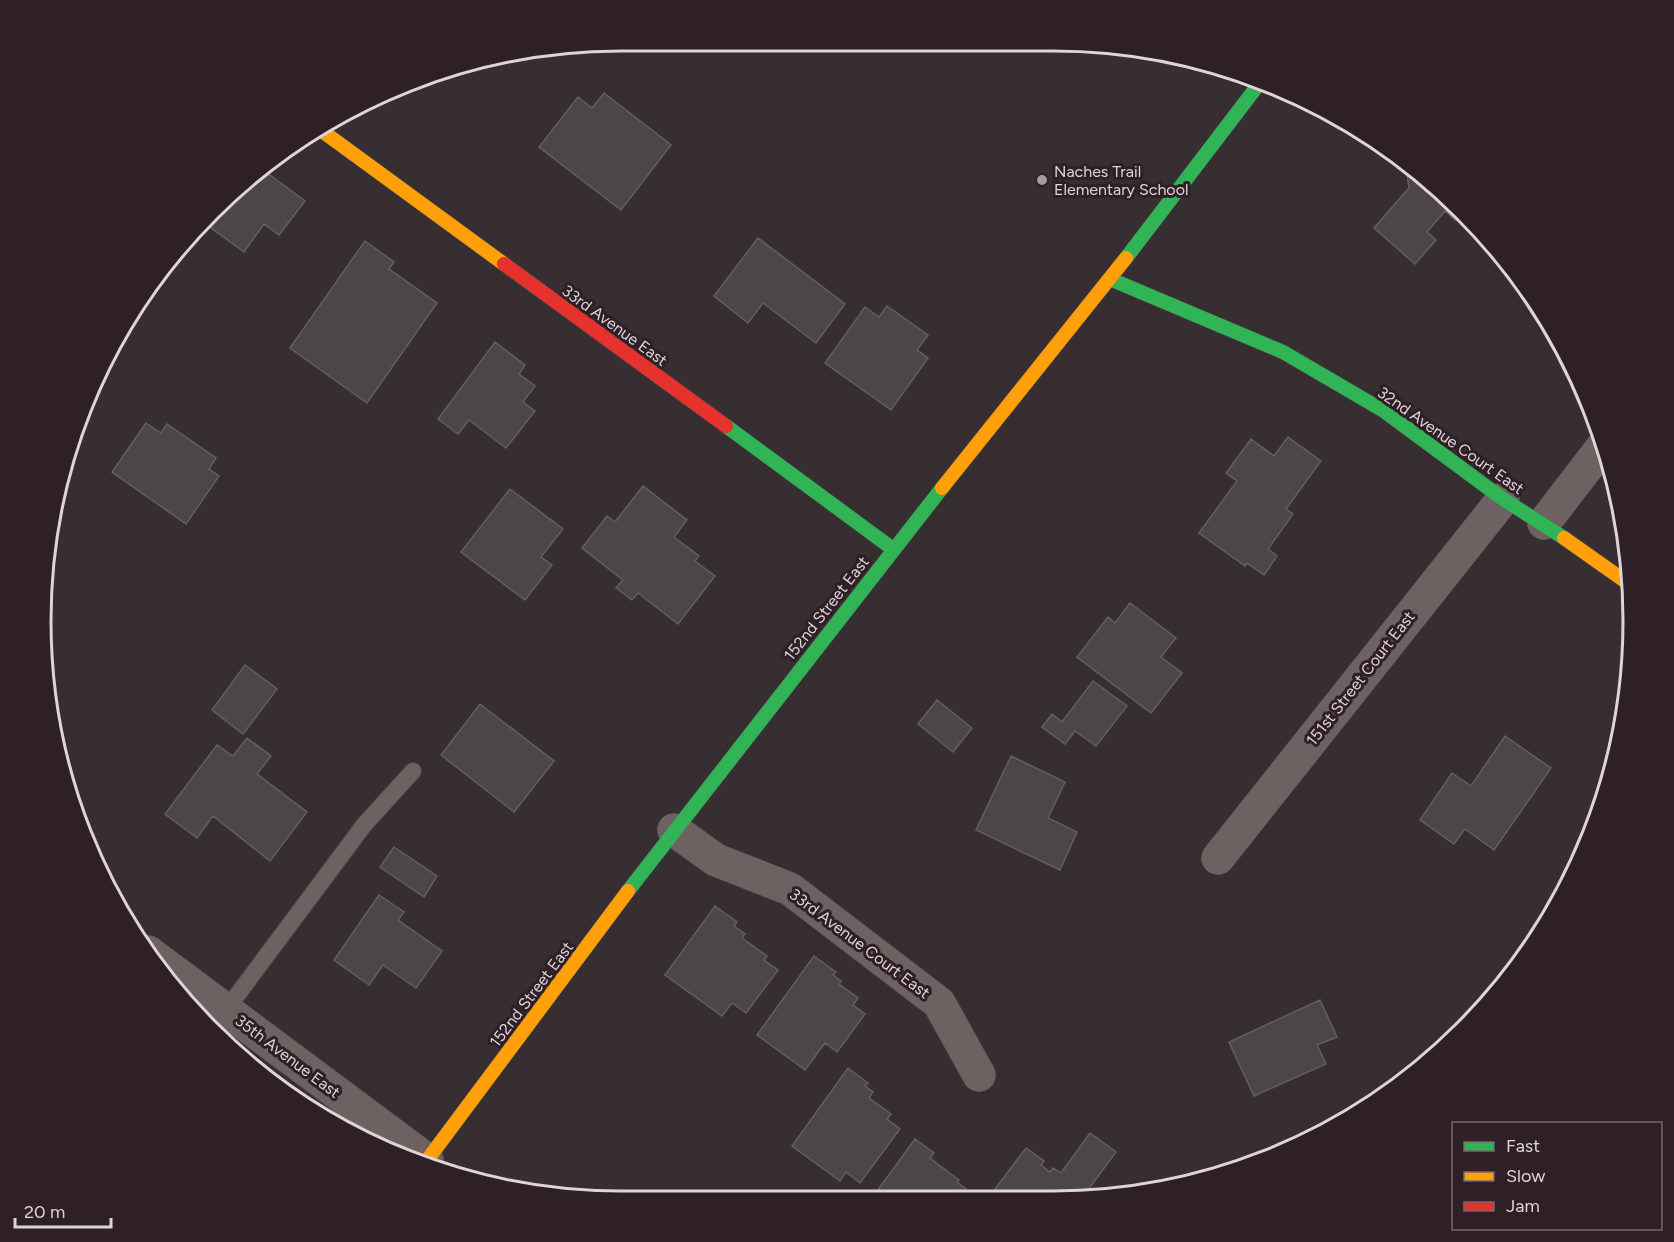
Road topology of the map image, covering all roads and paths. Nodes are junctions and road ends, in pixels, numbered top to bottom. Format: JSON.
{"nodes":[{"id":1,"x":1256,"y":88,"type":"edge"},
{"id":2,"x":326,"y":134,"type":"edge"},
{"id":3,"x":1110,"y":279,"type":"junction"},
{"id":4,"x":1598,"y":453,"type":"edge"},
{"id":5,"x":1503,"y":499,"type":"junction"},
{"id":6,"x":1544,"y":523,"type":"junction"},
{"id":7,"x":892,"y":549,"type":"junction"},
{"id":8,"x":1621,"y":578,"type":"edge"},
{"id":9,"x":412,"y":771,"type":"dead end"},
{"id":10,"x":674,"y":830,"type":"junction"},
{"id":11,"x":1218,"y":858,"type":"dead end"},
{"id":12,"x":169,"y":968,"type":"edge"},
{"id":13,"x":226,"y":1010,"type":"junction"},
{"id":14,"x":979,"y":1075,"type":"dead end"},
{"id":15,"x":412,"y":1151,"type":"edge"},
{"id":16,"x":429,"y":1158,"type":"edge"}],
"edges":[{"from":1,"to":3,"type":"main road","name":"152nd Street East"},
{"from":2,"to":7,"type":"main road","name":"33rd Avenue East"},
{"from":3,"to":5,"type":"main road","name":"32nd Avenue Court East"},
{"from":3,"to":7,"type":"main road","name":"152nd Street East"},
{"from":4,"to":6,"type":"street"},
{"from":5,"to":6,"type":"main road","name":"32nd Avenue Court East"},
{"from":5,"to":11,"type":"street","name":"151st Street Court East"},
{"from":6,"to":8,"type":"main road","name":"32nd Avenue Court East"},
{"from":7,"to":10,"type":"main road","name":"152nd Street East"},
{"from":9,"to":13,"type":"lane"},
{"from":10,"to":14,"type":"street","name":"33rd Avenue Court East"},
{"from":10,"to":16,"type":"main road","name":"152nd Street East"},
{"from":12,"to":13,"type":"street","name":"35th Avenue East"},
{"from":13,"to":15,"type":"street","name":"35th Avenue East"}]}
